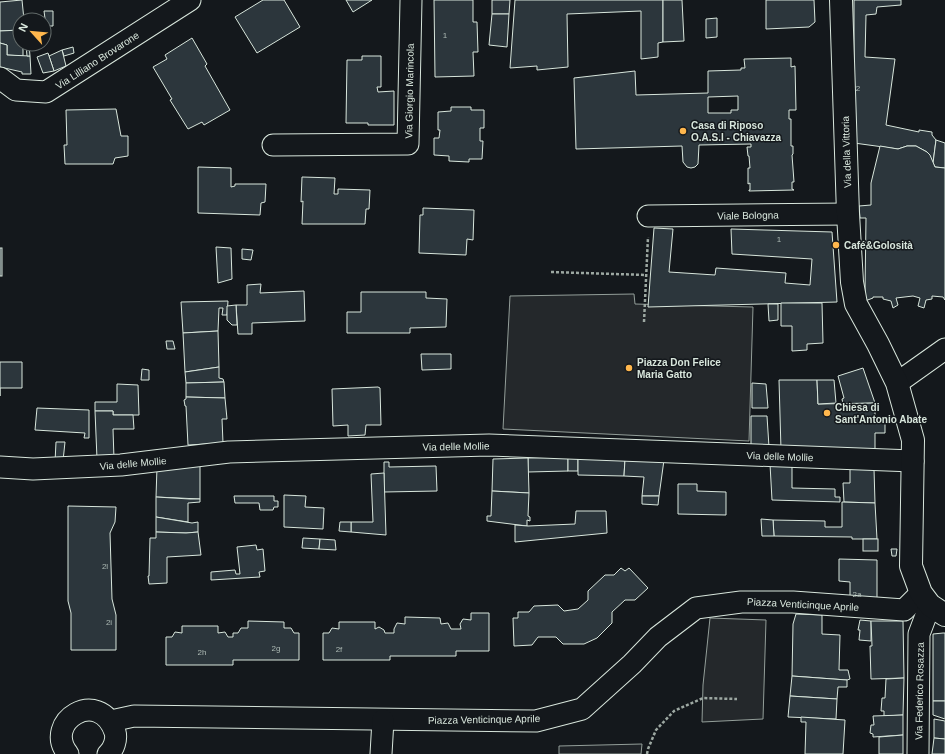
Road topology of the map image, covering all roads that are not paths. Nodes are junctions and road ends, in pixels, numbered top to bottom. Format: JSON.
{"nodes":[{"id":1,"x":190,"y":0,"type":"edge"},
{"id":2,"x":411,"y":0,"type":"edge"},
{"id":3,"x":841,"y":0,"type":"edge"},
{"id":4,"x":0,"y":78,"type":"edge"},
{"id":5,"x":273,"y":145,"type":"dead end"},
{"id":6,"x":848,"y":214,"type":"junction"},
{"id":7,"x":648,"y":216,"type":"road end"},
{"id":8,"x":945,"y":349,"type":"edge"},
{"id":9,"x":896,"y":383,"type":"junction"},
{"id":10,"x":913,"y":461,"type":"junction"},
{"id":11,"x":0,"y":467,"type":"edge"},
{"id":12,"x":932,"y":605,"type":"edge"},
{"id":13,"x":383,"y":720,"type":"junction"},
{"id":14,"x":111,"y":721,"type":"junction"},
{"id":15,"x":68,"y":754,"type":"edge"},
{"id":16,"x":108,"y":754,"type":"edge"},
{"id":17,"x":380,"y":754,"type":"edge"},
{"id":18,"x":918,"y":754,"type":"edge"}],
"edges":[{"from":1,"to":4,"type":"street","name":"Via Lilliano Brovarone"},
{"from":2,"to":5,"type":"street","name":"Via Giorgio Marincola"},
{"from":3,"to":6,"type":"street","name":"Via della Vittoria"},
{"from":6,"to":7,"type":"street","name":"Viale Bologna"},
{"from":6,"to":9,"type":"street","name":"Via della Vittoria"},
{"from":8,"to":9,"type":"street"},
{"from":9,"to":10,"type":"street"},
{"from":10,"to":11,"type":"street","name":"Via delle Mollie"},
{"from":10,"to":12,"type":"street"},
{"from":12,"to":13,"type":"street","name":"Piazza Venticinque Aprile"},
{"from":12,"to":18,"type":"street","name":"Via Federico Rosazza"},
{"from":13,"to":14,"type":"street","name":"Piazza Venticinque Aprile"},
{"from":13,"to":17,"type":"street"},
{"from":14,"to":15,"type":"street"},
{"from":14,"to":16,"type":"street"}]}
